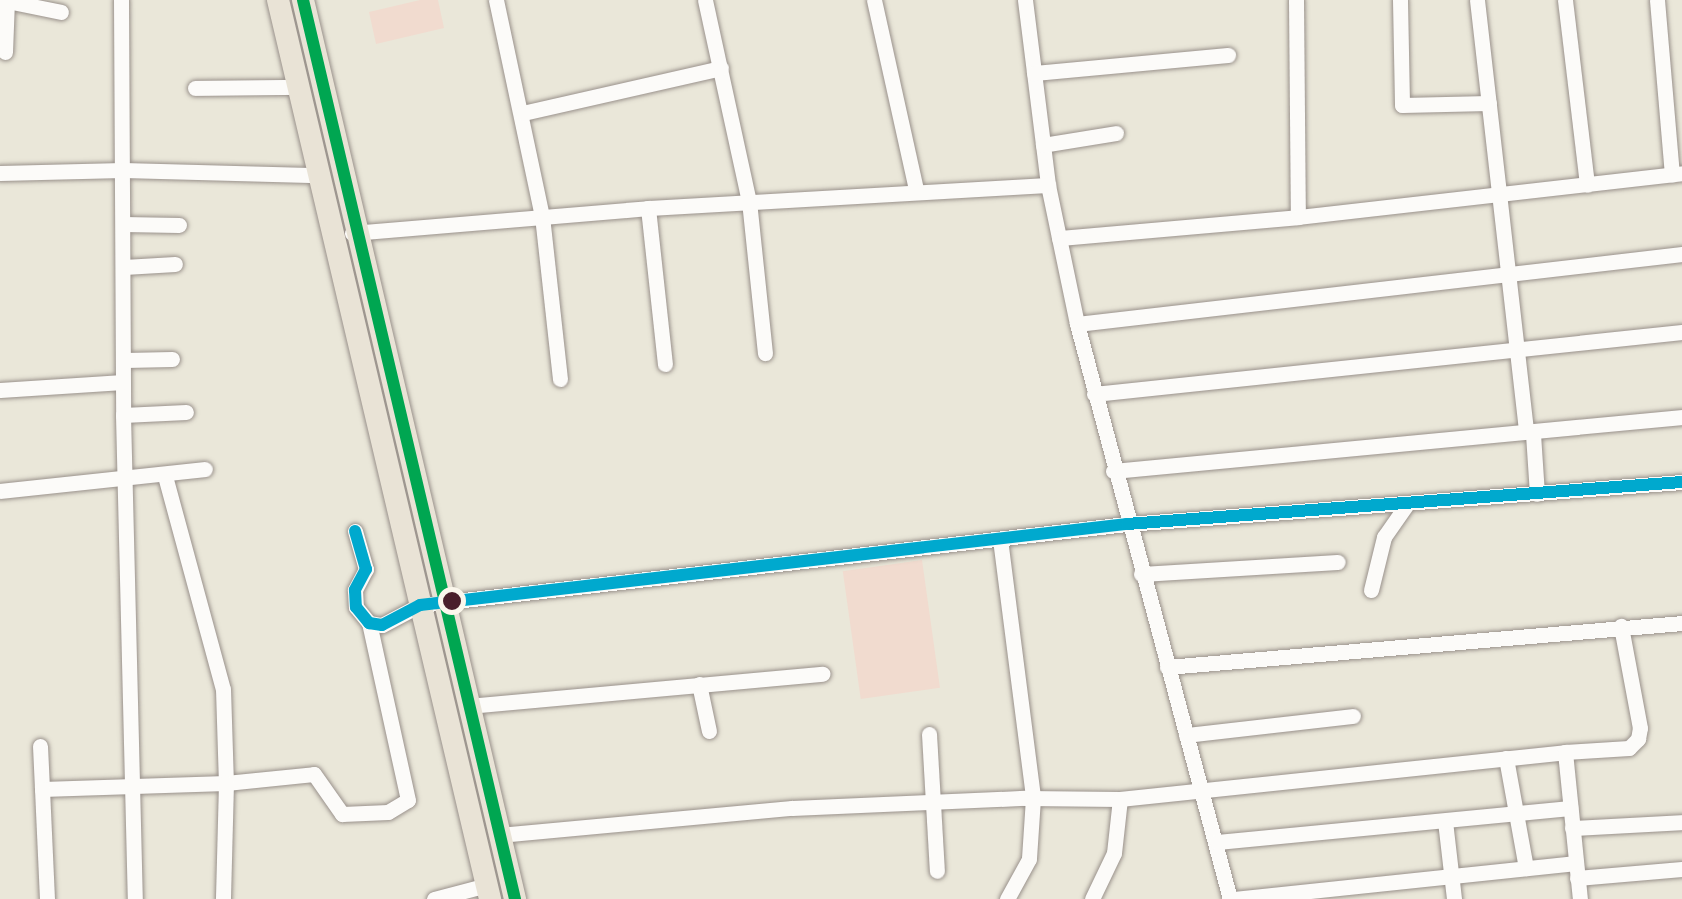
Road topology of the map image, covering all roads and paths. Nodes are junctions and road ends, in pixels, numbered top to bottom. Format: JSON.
{"nodes":[{"id":1,"x":121,"y":0,"type":"edge"},
{"id":2,"x":278,"y":0,"type":"edge"},
{"id":3,"x":302,"y":0,"type":"edge"},
{"id":4,"x":496,"y":0,"type":"edge"},
{"id":5,"x":705,"y":0,"type":"edge"},
{"id":6,"x":874,"y":0,"type":"edge"},
{"id":7,"x":1296,"y":0,"type":"edge"},
{"id":8,"x":1400,"y":0,"type":"edge"},
{"id":9,"x":1477,"y":0,"type":"edge"},
{"id":10,"x":1565,"y":0,"type":"edge"},
{"id":11,"x":1658,"y":0,"type":"edge"},
{"id":12,"x":7,"y":1,"type":"edge"},
{"id":13,"x":1030,"y":1,"type":"edge"},
{"id":14,"x":61,"y":12,"type":"dead end"},
{"id":15,"x":302,"y":48,"type":"junction"},
{"id":16,"x":5,"y":52,"type":"dead end"},
{"id":17,"x":1228,"y":55,"type":"dead end"},
{"id":18,"x":720,"y":68,"type":"junction"},
{"id":19,"x":1034,"y":73,"type":"junction"},
{"id":20,"x":299,"y":87,"type":"junction"},
{"id":21,"x":194,"y":88,"type":"dead end"},
{"id":22,"x":1488,"y":103,"type":"junction"},
{"id":23,"x":523,"y":113,"type":"junction"},
{"id":24,"x":1116,"y":133,"type":"dead end"},
{"id":25,"x":1043,"y":144,"type":"junction"},
{"id":26,"x":123,"y":170,"type":"junction"},
{"id":27,"x":0,"y":173,"type":"edge"},
{"id":28,"x":1677,"y":173,"type":"edge"},
{"id":29,"x":319,"y":175,"type":"junction"},
{"id":30,"x":1587,"y":184,"type":"junction"},
{"id":31,"x":1048,"y":185,"type":"junction"},
{"id":32,"x":916,"y":190,"type":"junction"},
{"id":33,"x":1502,"y":196,"type":"junction"},
{"id":34,"x":749,"y":201,"type":"junction"},
{"id":35,"x":648,"y":208,"type":"junction"},
{"id":36,"x":542,"y":216,"type":"junction"},
{"id":37,"x":1298,"y":217,"type":"junction"},
{"id":38,"x":123,"y":224,"type":"junction"},
{"id":39,"x":179,"y":225,"type":"dead end"},
{"id":40,"x":345,"y":234,"type":"junction"},
{"id":41,"x":1059,"y":238,"type":"junction"},
{"id":42,"x":1682,"y":254,"type":"edge"},
{"id":43,"x":175,"y":264,"type":"dead end"},
{"id":44,"x":124,"y":267,"type":"junction"},
{"id":45,"x":1508,"y":275,"type":"junction"},
{"id":46,"x":1077,"y":324,"type":"junction"},
{"id":47,"x":1682,"y":332,"type":"edge"},
{"id":48,"x":1516,"y":351,"type":"junction"},
{"id":49,"x":765,"y":354,"type":"dead end"},
{"id":50,"x":172,"y":359,"type":"dead end"},
{"id":51,"x":124,"y":360,"type":"junction"},
{"id":52,"x":666,"y":364,"type":"dead end"},
{"id":53,"x":560,"y":379,"type":"dead end"},
{"id":54,"x":124,"y":382,"type":"junction"},
{"id":55,"x":0,"y":390,"type":"edge"},
{"id":56,"x":1094,"y":394,"type":"junction"},
{"id":57,"x":186,"y":412,"type":"dead end"},
{"id":58,"x":123,"y":415,"type":"junction"},
{"id":59,"x":1682,"y":417,"type":"edge"},
{"id":60,"x":1529,"y":432,"type":"junction"},
{"id":61,"x":205,"y":469,"type":"dead end"},
{"id":62,"x":1113,"y":471,"type":"junction"},
{"id":63,"x":165,"y":476,"type":"junction"},
{"id":64,"x":124,"y":481,"type":"junction"},
{"id":65,"x":1682,"y":482,"type":"edge"},
{"id":66,"x":0,"y":491,"type":"edge"},
{"id":67,"x":1538,"y":494,"type":"junction"},
{"id":68,"x":1406,"y":505,"type":"junction"},
{"id":69,"x":1128,"y":524,"type":"junction"},
{"id":70,"x":355,"y":531,"type":"dead end"},
{"id":71,"x":1000,"y":539,"type":"junction"},
{"id":72,"x":1338,"y":562,"type":"dead end"},
{"id":73,"x":1141,"y":574,"type":"junction"},
{"id":74,"x":1372,"y":590,"type":"dead end"},
{"id":75,"x":431,"y":604,"type":"junction"},
{"id":76,"x":1682,"y":622,"type":"edge"},
{"id":77,"x":369,"y":624,"type":"junction"},
{"id":78,"x":1621,"y":626,"type":"junction"},
{"id":79,"x":1167,"y":667,"type":"junction"},
{"id":80,"x":823,"y":674,"type":"dead end"},
{"id":81,"x":699,"y":684,"type":"junction"},
{"id":82,"x":468,"y":706,"type":"junction"},
{"id":83,"x":1353,"y":716,"type":"dead end"},
{"id":84,"x":709,"y":731,"type":"dead end"},
{"id":85,"x":929,"y":734,"type":"dead end"},
{"id":86,"x":1186,"y":735,"type":"junction"},
{"id":87,"x":40,"y":746,"type":"dead end"},
{"id":88,"x":1564,"y":752,"type":"junction"},
{"id":89,"x":1506,"y":758,"type":"junction"},
{"id":90,"x":226,"y":783,"type":"junction"},
{"id":91,"x":42,"y":788,"type":"junction"},
{"id":92,"x":130,"y":788,"type":"junction"},
{"id":93,"x":1201,"y":792,"type":"junction"},
{"id":94,"x":1033,"y":798,"type":"junction"},
{"id":95,"x":1120,"y":799,"type":"junction"},
{"id":96,"x":933,"y":802,"type":"junction"},
{"id":97,"x":1570,"y":808,"type":"junction"},
{"id":98,"x":1516,"y":814,"type":"junction"},
{"id":99,"x":1445,"y":821,"type":"junction"},
{"id":100,"x":1682,"y":822,"type":"edge"},
{"id":101,"x":1572,"y":828,"type":"junction"},
{"id":102,"x":499,"y":835,"type":"junction"},
{"id":103,"x":1217,"y":842,"type":"junction"},
{"id":104,"x":1526,"y":868,"type":"junction"},
{"id":105,"x":1682,"y":869,"type":"edge"},
{"id":106,"x":1577,"y":870,"type":"junction"},
{"id":107,"x":937,"y":871,"type":"dead end"},
{"id":108,"x":1453,"y":876,"type":"junction"},
{"id":109,"x":489,"y":892,"type":"edge"},
{"id":110,"x":47,"y":899,"type":"edge"},
{"id":111,"x":134,"y":899,"type":"edge"},
{"id":112,"x":223,"y":899,"type":"edge"},
{"id":113,"x":434,"y":899,"type":"edge"},
{"id":114,"x":516,"y":899,"type":"edge"},
{"id":115,"x":1007,"y":899,"type":"edge"},
{"id":116,"x":1092,"y":899,"type":"edge"},
{"id":117,"x":1232,"y":899,"type":"edge"},
{"id":118,"x":1454,"y":899,"type":"edge"},
{"id":119,"x":1580,"y":899,"type":"edge"}],
"edges":[{"from":1,"to":26,"type":"street"},
{"from":2,"to":15,"type":"main road"},
{"from":3,"to":15,"type":"main road"},
{"from":4,"to":23,"type":"street"},
{"from":5,"to":18,"type":"street"},
{"from":6,"to":32,"type":"street"},
{"from":7,"to":37,"type":"street"},
{"from":8,"to":22,"type":"street"},
{"from":9,"to":22,"type":"street"},
{"from":10,"to":30,"type":"street"},
{"from":11,"to":28,"type":"street"},
{"from":12,"to":14,"type":"street"},
{"from":12,"to":16,"type":"street"},
{"from":13,"to":19,"type":"street"},
{"from":15,"to":20,"type":"main road"},
{"from":15,"to":40,"type":"main road"},
{"from":17,"to":19,"type":"street"},
{"from":18,"to":23,"type":"street"},
{"from":18,"to":34,"type":"street"},
{"from":19,"to":25,"type":"street"},
{"from":20,"to":21,"type":"street"},
{"from":20,"to":29,"type":"main road"},
{"from":22,"to":33,"type":"street"},
{"from":23,"to":36,"type":"street"},
{"from":24,"to":25,"type":"street"},
{"from":25,"to":31,"type":"street"},
{"from":26,"to":27,"type":"street"},
{"from":26,"to":29,"type":"street"},
{"from":26,"to":38,"type":"street"},
{"from":28,"to":30,"type":"street"},
{"from":29,"to":40,"type":"main road"},
{"from":30,"to":33,"type":"street"},
{"from":31,"to":32,"type":"street"},
{"from":31,"to":41,"type":"street"},
{"from":32,"to":34,"type":"street"},
{"from":33,"to":37,"type":"street"},
{"from":33,"to":45,"type":"street"},
{"from":34,"to":35,"type":"street"},
{"from":34,"to":49,"type":"street"},
{"from":35,"to":36,"type":"street"},
{"from":35,"to":52,"type":"street"},
{"from":36,"to":40,"type":"street"},
{"from":36,"to":53,"type":"street"},
{"from":37,"to":41,"type":"street"},
{"from":38,"to":39,"type":"street"},
{"from":38,"to":44,"type":"street"},
{"from":40,"to":75,"type":"main road"},
{"from":41,"to":46,"type":"street"},
{"from":42,"to":45,"type":"street"},
{"from":43,"to":44,"type":"street"},
{"from":44,"to":51,"type":"street"},
{"from":45,"to":46,"type":"street"},
{"from":45,"to":48,"type":"street"},
{"from":46,"to":56,"type":"street"},
{"from":47,"to":48,"type":"street"},
{"from":48,"to":56,"type":"street"},
{"from":48,"to":60,"type":"street"},
{"from":50,"to":51,"type":"street"},
{"from":51,"to":54,"type":"street"},
{"from":54,"to":55,"type":"street"},
{"from":54,"to":58,"type":"street"},
{"from":56,"to":62,"type":"street"},
{"from":57,"to":58,"type":"street"},
{"from":58,"to":64,"type":"street"},
{"from":59,"to":60,"type":"street"},
{"from":60,"to":62,"type":"street"},
{"from":60,"to":67,"type":"street"},
{"from":61,"to":63,"type":"street"},
{"from":62,"to":69,"type":"street"},
{"from":63,"to":64,"type":"street"},
{"from":63,"to":90,"type":"street"},
{"from":64,"to":66,"type":"street"},
{"from":64,"to":92,"type":"street"},
{"from":65,"to":67,"type":"street"},
{"from":67,"to":68,"type":"street"},
{"from":68,"to":69,"type":"street"},
{"from":68,"to":74,"type":"street"},
{"from":69,"to":71,"type":"street"},
{"from":69,"to":73,"type":"street"},
{"from":70,"to":77,"type":"street"},
{"from":71,"to":75,"type":"street"},
{"from":71,"to":94,"type":"street"},
{"from":72,"to":73,"type":"street"},
{"from":73,"to":79,"type":"street"},
{"from":75,"to":77,"type":"street"},
{"from":75,"to":82,"type":"main road"},
{"from":75,"to":109,"type":"main road"},
{"from":76,"to":78,"type":"street"},
{"from":77,"to":90,"type":"street"},
{"from":78,"to":79,"type":"street"},
{"from":78,"to":88,"type":"street"},
{"from":79,"to":86,"type":"street"},
{"from":80,"to":81,"type":"street"},
{"from":81,"to":82,"type":"street"},
{"from":81,"to":84,"type":"street"},
{"from":82,"to":102,"type":"main road"},
{"from":83,"to":86,"type":"street"},
{"from":85,"to":96,"type":"street"},
{"from":86,"to":93,"type":"street"},
{"from":87,"to":91,"type":"street"},
{"from":88,"to":89,"type":"street"},
{"from":88,"to":97,"type":"street"},
{"from":89,"to":93,"type":"street"},
{"from":89,"to":98,"type":"street"},
{"from":90,"to":92,"type":"street"},
{"from":90,"to":112,"type":"street"},
{"from":91,"to":92,"type":"street"},
{"from":91,"to":110,"type":"street"},
{"from":92,"to":111,"type":"street"},
{"from":93,"to":95,"type":"street"},
{"from":93,"to":103,"type":"street"},
{"from":94,"to":95,"type":"street"},
{"from":94,"to":96,"type":"street"},
{"from":94,"to":115,"type":"street"},
{"from":95,"to":116,"type":"street"},
{"from":96,"to":102,"type":"street"},
{"from":96,"to":107,"type":"street"},
{"from":97,"to":98,"type":"street"},
{"from":97,"to":101,"type":"street"},
{"from":98,"to":99,"type":"street"},
{"from":98,"to":104,"type":"street"},
{"from":99,"to":103,"type":"street"},
{"from":99,"to":108,"type":"street"},
{"from":100,"to":101,"type":"street"},
{"from":101,"to":106,"type":"street"},
{"from":102,"to":114,"type":"main road"},
{"from":103,"to":117,"type":"street"},
{"from":104,"to":106,"type":"street"},
{"from":104,"to":108,"type":"street"},
{"from":105,"to":106,"type":"street"},
{"from":106,"to":119,"type":"street"},
{"from":108,"to":117,"type":"street"},
{"from":108,"to":118,"type":"street"},
{"from":109,"to":113,"type":"street"}]}
